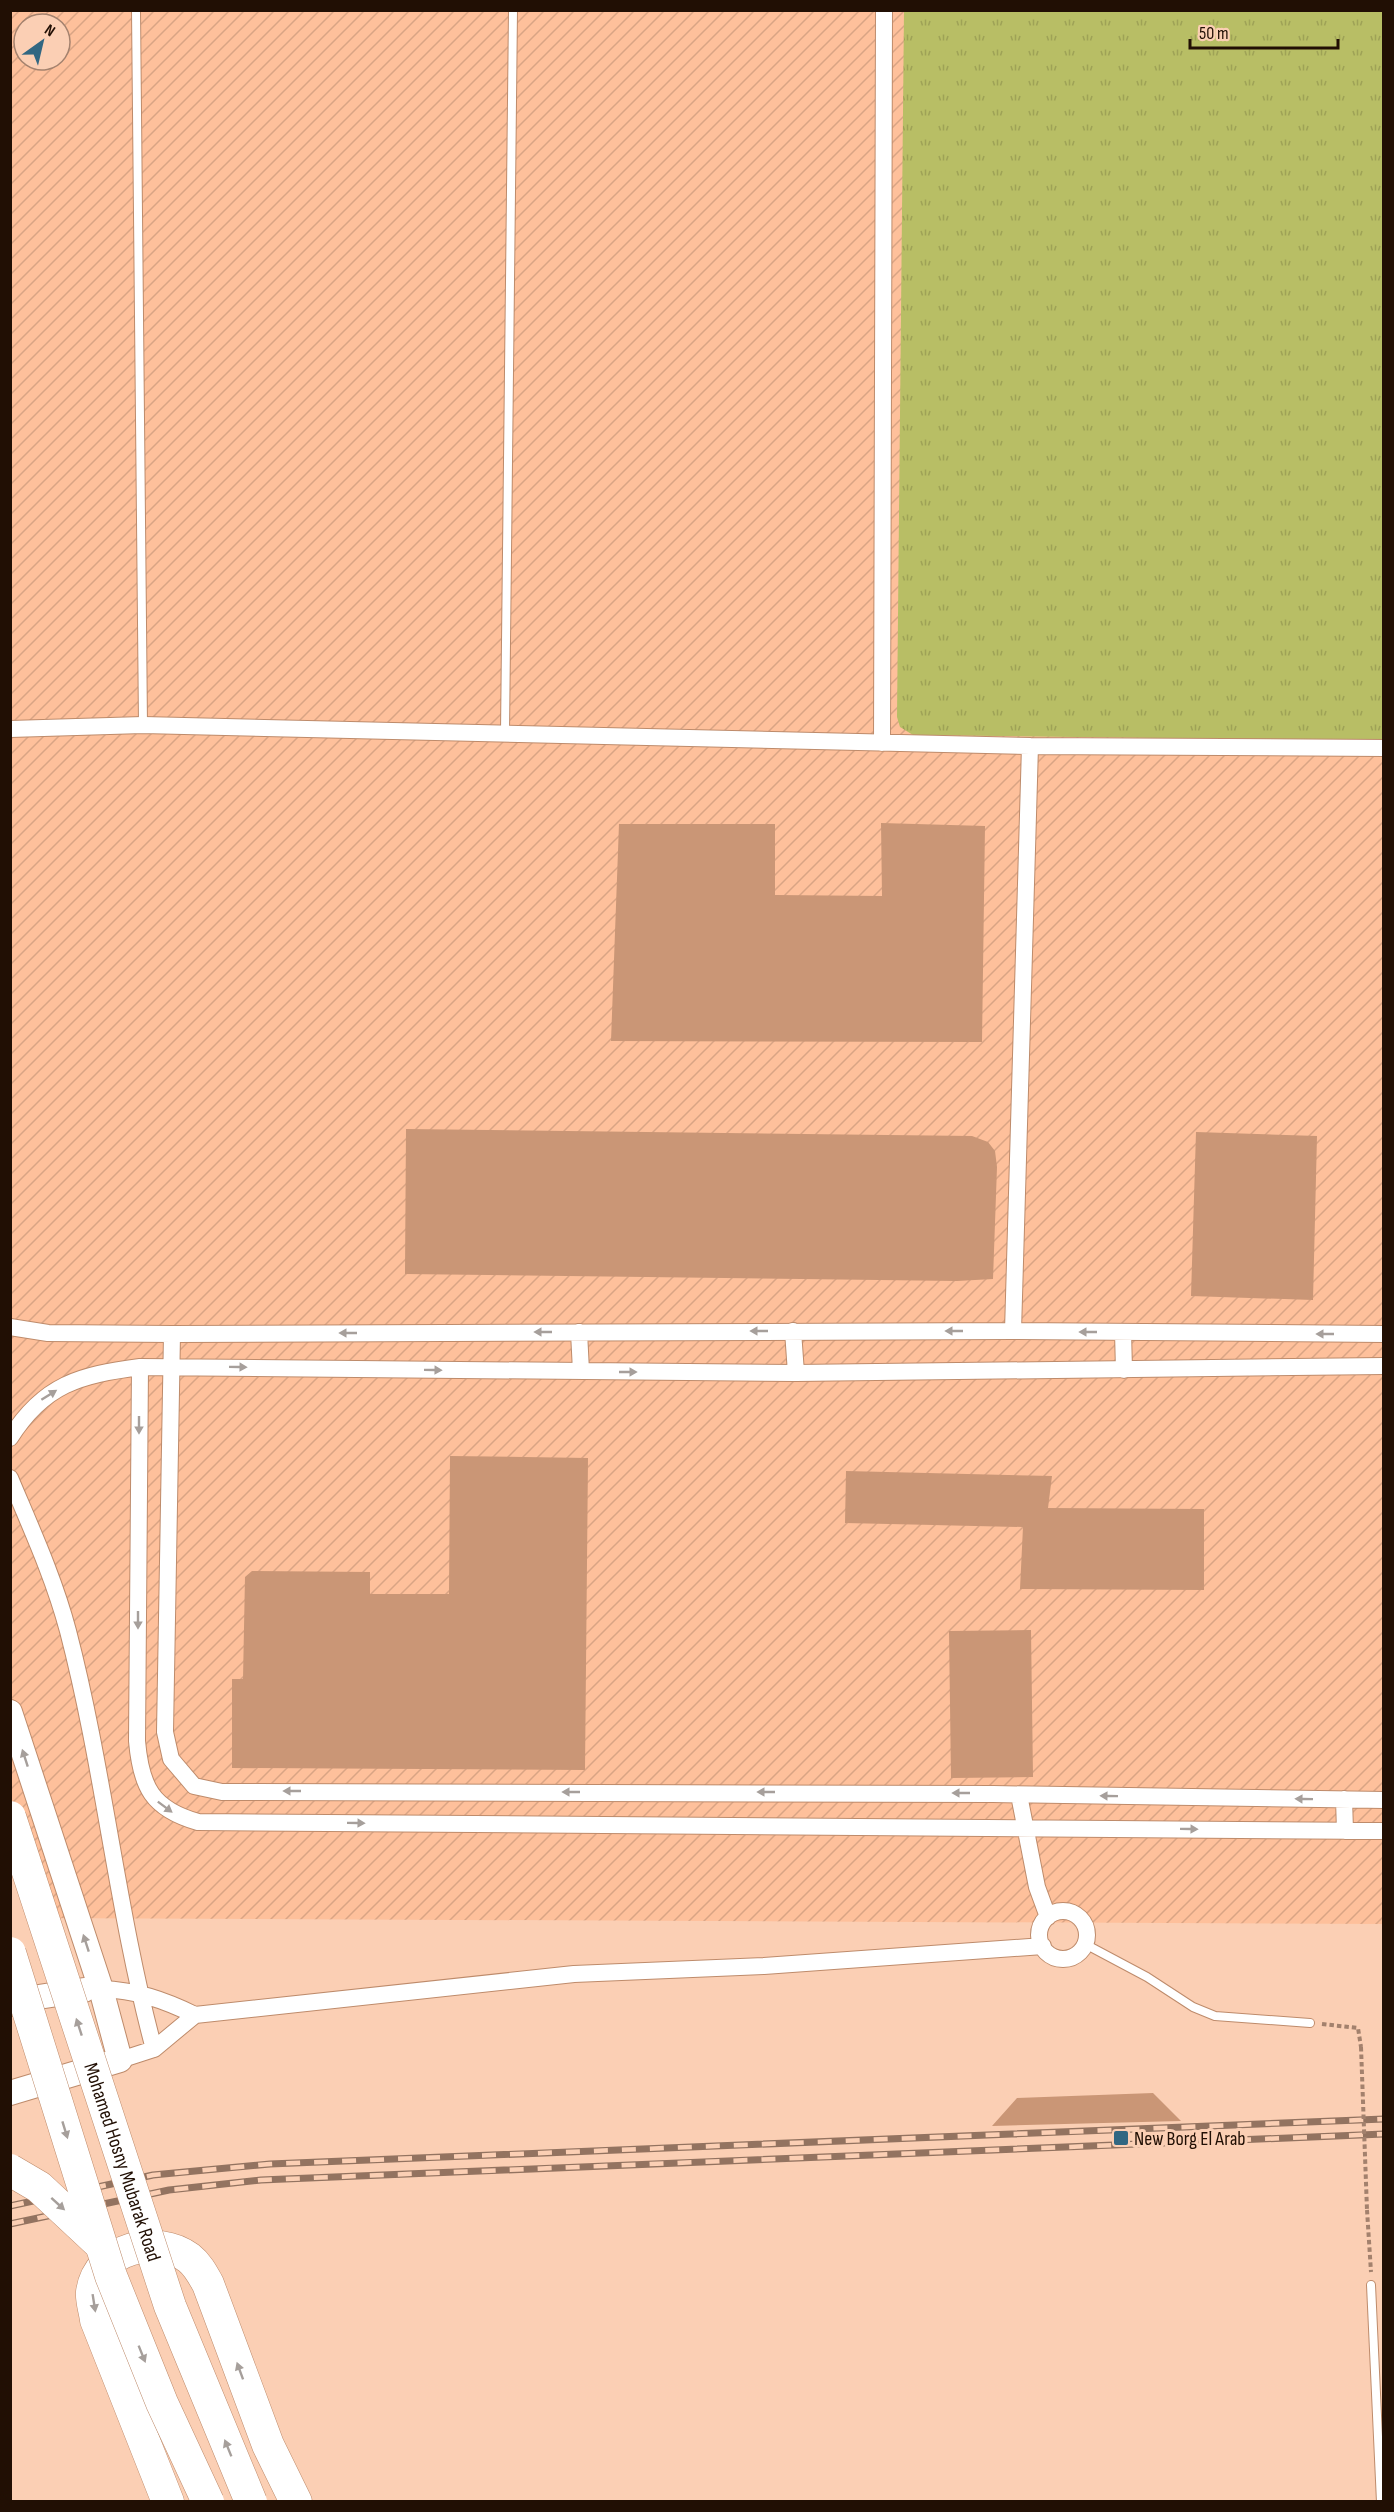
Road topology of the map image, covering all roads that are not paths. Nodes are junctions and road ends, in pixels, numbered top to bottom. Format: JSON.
{"nodes":[{"id":1,"x":136,"y":10,"type":"edge"},
{"id":2,"x":513,"y":10,"type":"edge"},
{"id":3,"x":884,"y":10,"type":"edge"},
{"id":4,"x":143,"y":726,"type":"junction"},
{"id":5,"x":10,"y":729,"type":"edge"},
{"id":6,"x":505,"y":733,"type":"junction"},
{"id":7,"x":882,"y":743,"type":"junction"},
{"id":8,"x":1030,"y":746,"type":"junction"},
{"id":9,"x":1383,"y":748,"type":"edge"},
{"id":10,"x":10,"y":1327,"type":"edge"},
{"id":11,"x":793,"y":1331,"type":"junction"},
{"id":12,"x":1013,"y":1331,"type":"junction"},
{"id":13,"x":579,"y":1332,"type":"junction"},
{"id":14,"x":1123,"y":1332,"type":"junction"},
{"id":15,"x":172,"y":1334,"type":"junction"},
{"id":16,"x":1383,"y":1334,"type":"edge"},
{"id":17,"x":172,"y":1366,"type":"junction"},
{"id":18,"x":1383,"y":1366,"type":"edge"},
{"id":19,"x":140,"y":1367,"type":"junction"},
{"id":20,"x":1124,"y":1370,"type":"junction"},
{"id":21,"x":580,"y":1371,"type":"junction"},
{"id":22,"x":796,"y":1373,"type":"junction"},
{"id":23,"x":10,"y":1438,"type":"edge"},
{"id":24,"x":10,"y":1478,"type":"edge"},
{"id":25,"x":10,"y":1712,"type":"edge"},
{"id":26,"x":1019,"y":1795,"type":"junction"},
{"id":27,"x":1344,"y":1799,"type":"junction"},
{"id":28,"x":1383,"y":1800,"type":"edge"},
{"id":29,"x":10,"y":1817,"type":"edge"},
{"id":30,"x":1025,"y":1827,"type":"junction"},
{"id":31,"x":1345,"y":1831,"type":"junction"},
{"id":32,"x":1383,"y":1831,"type":"edge"},
{"id":33,"x":1048,"y":1917,"type":"junction"},
{"id":34,"x":1085,"y":1944,"type":"junction"},
{"id":35,"x":1042,"y":1946,"type":"junction"},
{"id":36,"x":10,"y":1953,"type":"edge"},
{"id":37,"x":101,"y":1989,"type":"junction"},
{"id":38,"x":138,"y":1992,"type":"junction"},
{"id":39,"x":10,"y":2004,"type":"edge"},
{"id":40,"x":195,"y":2015,"type":"junction"},
{"id":41,"x":1311,"y":2023,"type":"road end"},
{"id":42,"x":154,"y":2049,"type":"junction"},
{"id":43,"x":120,"y":2060,"type":"junction"},
{"id":44,"x":10,"y":2093,"type":"edge"},
{"id":45,"x":10,"y":2170,"type":"edge"},
{"id":46,"x":101,"y":2245,"type":"junction"},
{"id":47,"x":1371,"y":2285,"type":"dead end"},
{"id":48,"x":168,"y":2502,"type":"edge"},
{"id":49,"x":208,"y":2502,"type":"edge"},
{"id":50,"x":251,"y":2502,"type":"edge"},
{"id":51,"x":296,"y":2502,"type":"edge"},
{"id":52,"x":1381,"y":2502,"type":"edge"}],
"edges":[{"from":1,"to":4,"type":"lane"},
{"from":2,"to":6,"type":"lane"},
{"from":3,"to":7,"type":"street"},
{"from":4,"to":5,"type":"street"},
{"from":4,"to":6,"type":"street"},
{"from":6,"to":7,"type":"street"},
{"from":7,"to":8,"type":"street"},
{"from":8,"to":9,"type":"street"},
{"from":8,"to":12,"type":"street"},
{"from":10,"to":15,"type":"street"},
{"from":12,"to":11,"type":"street","one_way":true},
{"from":11,"to":13,"type":"street","one_way":true},
{"from":11,"to":22,"type":"street"},
{"from":14,"to":12,"type":"street","one_way":true},
{"from":13,"to":15,"type":"street","one_way":true},
{"from":13,"to":21,"type":"street"},
{"from":16,"to":14,"type":"street","one_way":true},
{"from":14,"to":20,"type":"street"},
{"from":15,"to":17,"type":"street"},
{"from":17,"to":19,"type":"street"},
{"from":17,"to":21,"type":"street","one_way":true},
{"from":26,"to":17,"type":"street","one_way":true},
{"from":18,"to":20,"type":"street"},
{"from":23,"to":19,"type":"street","one_way":true},
{"from":19,"to":30,"type":"street","one_way":true},
{"from":20,"to":22,"type":"street"},
{"from":21,"to":22,"type":"street","one_way":true},
{"from":24,"to":38,"type":"street"},
{"from":37,"to":25,"type":"street","one_way":true},
{"from":27,"to":26,"type":"street","one_way":true},
{"from":26,"to":30,"type":"street"},
{"from":27,"to":28,"type":"street"},
{"from":27,"to":31,"type":"street"},
{"from":50,"to":29,"type":"highway","name":"Mohamed Hosny Mubarak Road","one_way":true,"bridge":true},
{"from":30,"to":31,"type":"street","one_way":true},
{"from":30,"to":33,"type":"street"},
{"from":31,"to":32,"type":"street"},
{"from":33,"to":34,"type":"street"},
{"from":33,"to":35,"type":"street"},
{"from":34,"to":35,"type":"street"},
{"from":34,"to":41,"type":"lane"},
{"from":35,"to":40,"type":"street"},
{"from":36,"to":46,"type":"highway","one_way":true,"bridge":true},
{"from":37,"to":38,"type":"street"},
{"from":37,"to":39,"type":"street"},
{"from":37,"to":43,"type":"street"},
{"from":38,"to":40,"type":"street"},
{"from":38,"to":42,"type":"street"},
{"from":40,"to":42,"type":"street"},
{"from":42,"to":43,"type":"street"},
{"from":43,"to":44,"type":"street"},
{"from":45,"to":46,"type":"highway","one_way":true,"bridge":true},
{"from":46,"to":49,"type":"highway","one_way":true,"bridge":true},
{"from":47,"to":52,"type":"lane"},
{"from":51,"to":48,"type":"highway","one_way":true}]}
